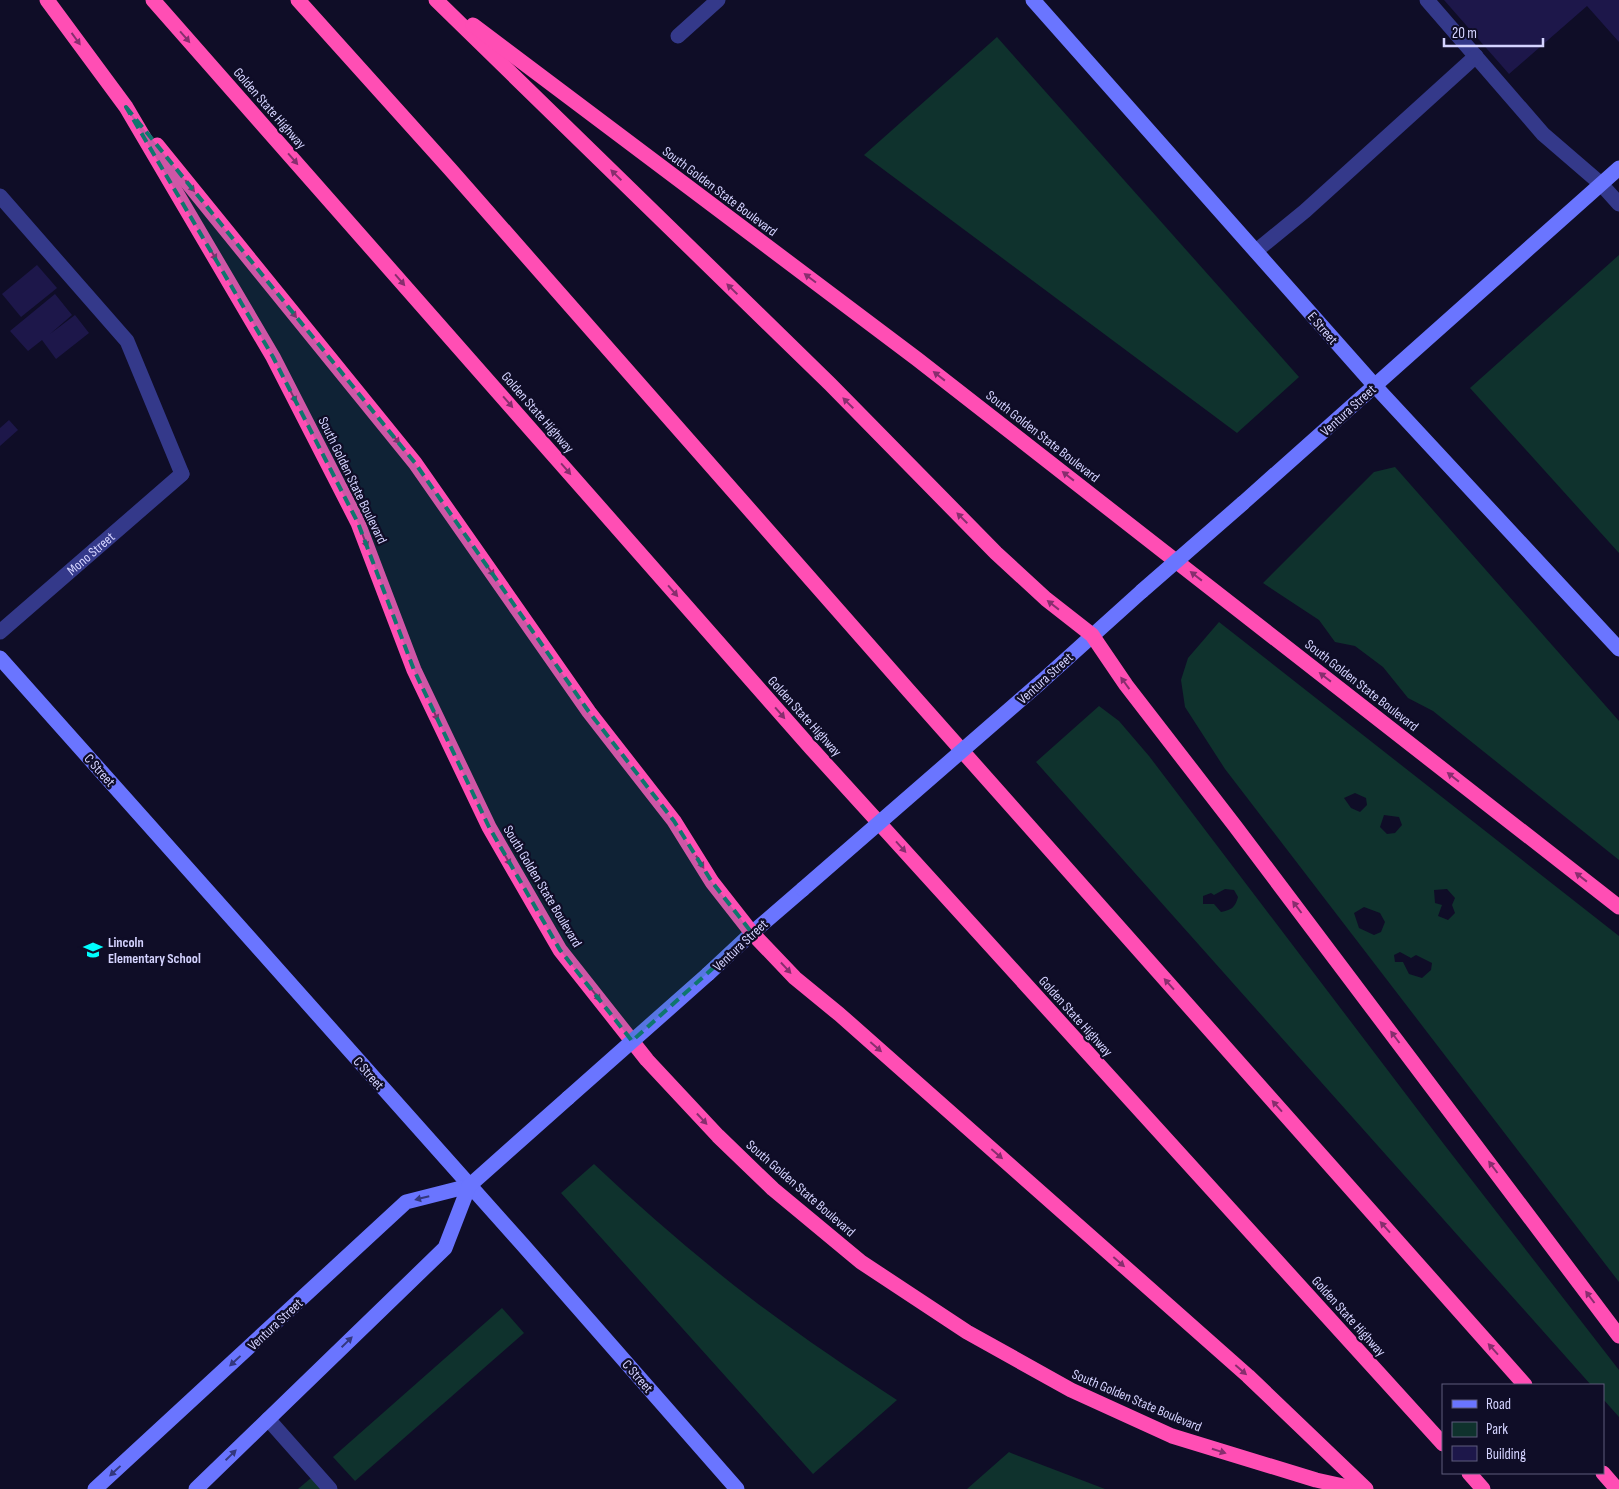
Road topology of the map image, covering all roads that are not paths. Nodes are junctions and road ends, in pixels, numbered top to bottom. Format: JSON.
{"nodes":[{"id":1,"x":47,"y":0,"type":"edge"},
{"id":2,"x":153,"y":0,"type":"edge"},
{"id":3,"x":298,"y":0,"type":"edge"},
{"id":4,"x":436,"y":0,"type":"edge"},
{"id":5,"x":440,"y":0,"type":"edge"},
{"id":6,"x":718,"y":0,"type":"edge"},
{"id":7,"x":1033,"y":0,"type":"edge"},
{"id":8,"x":1428,"y":0,"type":"edge"},
{"id":9,"x":678,"y":36,"type":"dead end"},
{"id":10,"x":1476,"y":56,"type":"junction"},
{"id":11,"x":126,"y":107,"type":"junction"},
{"id":12,"x":1619,"y":168,"type":"edge"},
{"id":13,"x":1601,"y":184,"type":"junction"},
{"id":14,"x":0,"y":196,"type":"edge"},
{"id":15,"x":1619,"y":204,"type":"edge"},
{"id":16,"x":1256,"y":251,"type":"junction"},
{"id":17,"x":1375,"y":386,"type":"junction"},
{"id":18,"x":0,"y":632,"type":"edge"},
{"id":19,"x":1092,"y":635,"type":"junction"},
{"id":20,"x":1619,"y":649,"type":"edge"},
{"id":21,"x":0,"y":658,"type":"edge"},
{"id":22,"x":1619,"y":907,"type":"edge"},
{"id":23,"x":752,"y":933,"type":"junction"},
{"id":24,"x":469,"y":1186,"type":"junction"},
{"id":25,"x":1619,"y":1336,"type":"edge"},
{"id":26,"x":1524,"y":1384,"type":"edge"},
{"id":27,"x":268,"y":1419,"type":"junction"},
{"id":28,"x":1442,"y":1443,"type":"edge"},
{"id":29,"x":1470,"y":1474,"type":"edge"},
{"id":30,"x":1604,"y":1474,"type":"edge"},
{"id":31,"x":95,"y":1489,"type":"edge"},
{"id":32,"x":196,"y":1489,"type":"edge"},
{"id":33,"x":330,"y":1489,"type":"edge"},
{"id":34,"x":737,"y":1489,"type":"edge"},
{"id":35,"x":1357,"y":1489,"type":"edge"},
{"id":36,"x":1366,"y":1489,"type":"edge"},
{"id":37,"x":1483,"y":1489,"type":"edge"},
{"id":38,"x":1617,"y":1489,"type":"edge"}],
"edges":[{"from":1,"to":11,"type":"highway","name":"South Golden State Boulevard","one_way":true},
{"from":2,"to":28,"type":"highway","name":"Golden State Highway","one_way":true},
{"from":26,"to":3,"type":"highway","one_way":true},
{"from":19,"to":4,"type":"highway","one_way":true},
{"from":22,"to":5,"type":"highway","name":"South Golden State Boulevard","one_way":true},
{"from":6,"to":9,"type":"street"},
{"from":7,"to":16,"type":"main road","name":"E Street"},
{"from":8,"to":10,"type":"street"},
{"from":10,"to":13,"type":"street"},
{"from":10,"to":16,"type":"street"},
{"from":11,"to":23,"type":"highway","one_way":true},
{"from":11,"to":35,"type":"highway","name":"South Golden State Boulevard","one_way":true},
{"from":12,"to":13,"type":"main road","name":"Ventura Street"},
{"from":13,"to":15,"type":"street"},
{"from":13,"to":17,"type":"main road","name":"Ventura Street"},
{"from":14,"to":18,"type":"street","name":"Mono Street"},
{"from":16,"to":17,"type":"main road","name":"E Street"},
{"from":17,"to":19,"type":"main road","name":"Ventura Street","bridge":true},
{"from":17,"to":20,"type":"main road","name":"E Street"},
{"from":19,"to":23,"type":"main road","name":"Ventura Street","bridge":true},
{"from":25,"to":19,"type":"highway","one_way":true},
{"from":21,"to":24,"type":"main road","name":"C Street"},
{"from":23,"to":24,"type":"main road","name":"Ventura Street","bridge":true},
{"from":23,"to":36,"type":"highway","one_way":true},
{"from":27,"to":24,"type":"main road","name":"Ventura Street","one_way":true},
{"from":24,"to":31,"type":"main road","name":"Ventura Street","one_way":true},
{"from":24,"to":34,"type":"main road","name":"C Street"},
{"from":32,"to":27,"type":"main road","name":"Ventura Street","one_way":true},
{"from":27,"to":33,"type":"street"},
{"from":29,"to":37,"type":"highway"},
{"from":30,"to":38,"type":"highway"}]}
